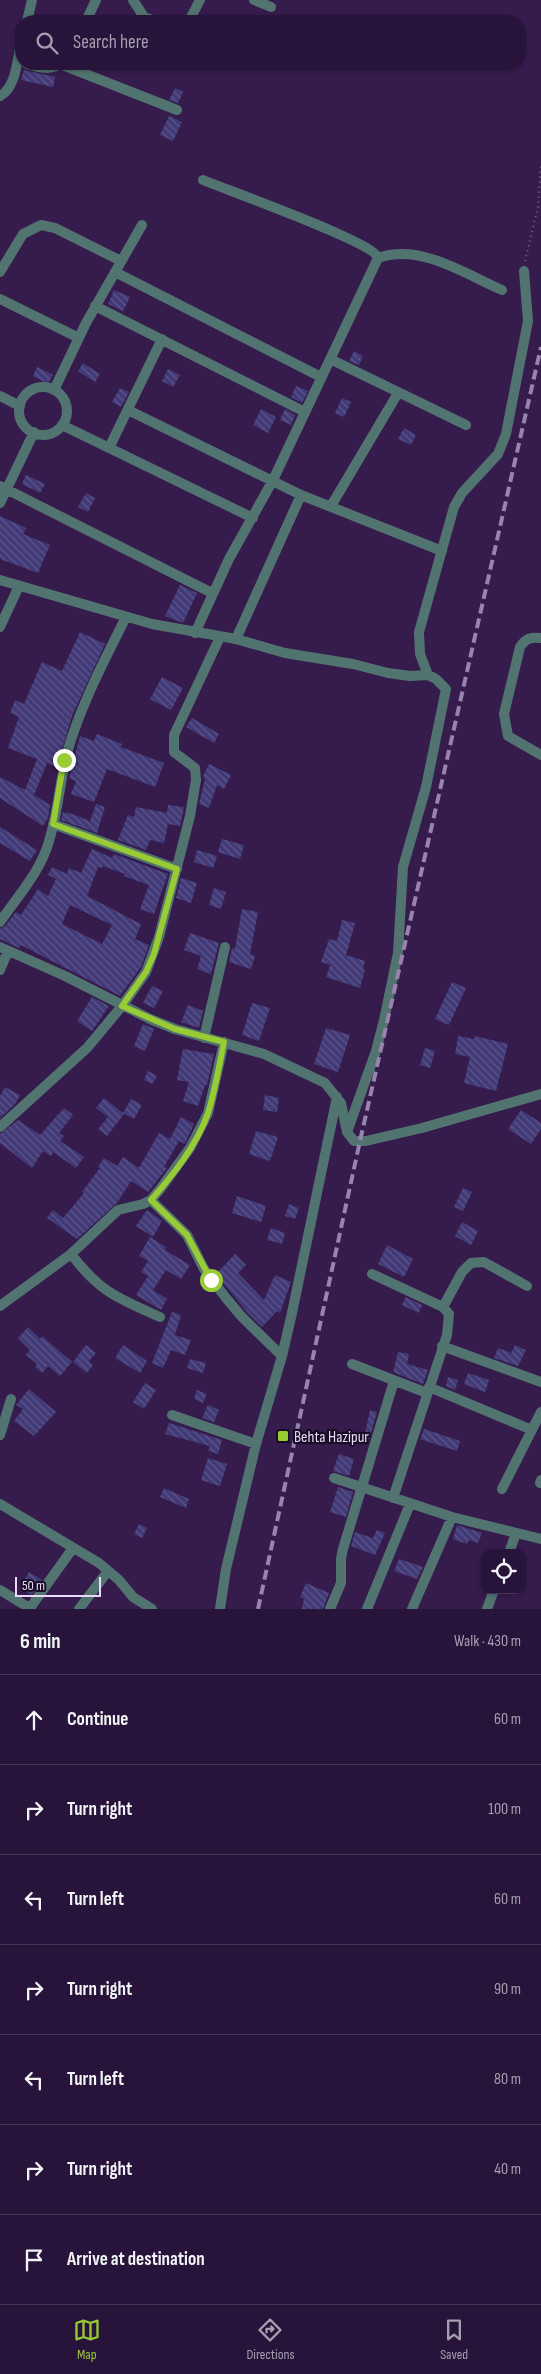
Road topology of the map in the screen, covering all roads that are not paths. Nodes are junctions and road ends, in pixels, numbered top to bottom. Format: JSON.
{"nodes":[{"id":1,"x":32,"y":0,"type":"edge"},
{"id":2,"x":96,"y":0,"type":"edge"},
{"id":3,"x":134,"y":0,"type":"edge"},
{"id":4,"x":200,"y":0,"type":"edge"},
{"id":5,"x":254,"y":0,"type":"edge"},
{"id":6,"x":271,"y":7,"type":"dead end"},
{"id":7,"x":28,"y":15,"type":"edge"},
{"id":8,"x":89,"y":15,"type":"edge"},
{"id":9,"x":143,"y":15,"type":"edge"},
{"id":10,"x":192,"y":15,"type":"edge"},
{"id":11,"x":18,"y":70,"type":"edge"},
{"id":12,"x":75,"y":70,"type":"edge"},
{"id":13,"x":0,"y":96,"type":"edge"},
{"id":14,"x":177,"y":110,"type":"dead end"},
{"id":15,"x":203,"y":180,"type":"dead end"},
{"id":16,"x":142,"y":225,"type":"dead end"},
{"id":17,"x":378,"y":258,"type":"junction"},
{"id":18,"x":121,"y":261,"type":"junction"},
{"id":19,"x":524,"y":271,"type":"road end"},
{"id":20,"x":0,"y":272,"type":"edge"},
{"id":21,"x":115,"y":272,"type":"junction"},
{"id":22,"x":502,"y":290,"type":"dead end"},
{"id":23,"x":0,"y":299,"type":"edge"},
{"id":24,"x":95,"y":306,"type":"junction"},
{"id":25,"x":79,"y":338,"type":"junction"},
{"id":26,"x":162,"y":339,"type":"junction"},
{"id":27,"x":330,"y":359,"type":"junction"},
{"id":28,"x":321,"y":377,"type":"junction"},
{"id":29,"x":54,"y":390,"type":"junction"},
{"id":30,"x":398,"y":393,"type":"junction"},
{"id":31,"x":0,"y":396,"type":"edge"},
{"id":32,"x":20,"y":406,"type":"junction"},
{"id":33,"x":128,"y":410,"type":"junction"},
{"id":34,"x":305,"y":412,"type":"junction"},
{"id":35,"x":62,"y":425,"type":"junction"},
{"id":36,"x":466,"y":425,"type":"dead end"},
{"id":37,"x":34,"y":432,"type":"junction"},
{"id":38,"x":109,"y":448,"type":"junction"},
{"id":39,"x":273,"y":480,"type":"junction"},
{"id":40,"x":4,"y":488,"type":"edge"},
{"id":41,"x":301,"y":495,"type":"junction"},
{"id":42,"x":0,"y":503,"type":"edge"},
{"id":43,"x":331,"y":506,"type":"junction"},
{"id":44,"x":253,"y":518,"type":"junction"},
{"id":45,"x":442,"y":551,"type":"junction"},
{"id":46,"x":0,"y":580,"type":"edge"},
{"id":47,"x":19,"y":586,"type":"junction"},
{"id":48,"x":212,"y":593,"type":"junction"},
{"id":49,"x":126,"y":617,"type":"junction"},
{"id":50,"x":0,"y":627,"type":"edge"},
{"id":51,"x":194,"y":633,"type":"junction"},
{"id":52,"x":220,"y":637,"type":"junction"},
{"id":53,"x":541,"y":638,"type":"edge"},
{"id":54,"x":236,"y":640,"type":"junction"},
{"id":55,"x":428,"y":675,"type":"junction"},
{"id":56,"x":541,"y":754,"type":"edge"},
{"id":57,"x":53,"y":824,"type":"junction"},
{"id":58,"x":177,"y":869,"type":"junction"},
{"id":59,"x":0,"y":922,"type":"edge"},
{"id":60,"x":225,"y":947,"type":"dead end"},
{"id":61,"x":4,"y":949,"type":"edge"},
{"id":62,"x":0,"y":970,"type":"edge"},
{"id":63,"x":122,"y":1006,"type":"junction"},
{"id":64,"x":204,"y":1038,"type":"junction"},
{"id":65,"x":224,"y":1042,"type":"junction"},
{"id":66,"x":541,"y":1094,"type":"edge"},
{"id":67,"x":337,"y":1096,"type":"junction"},
{"id":68,"x":0,"y":1127,"type":"edge"},
{"id":69,"x":347,"y":1132,"type":"junction"},
{"id":70,"x":151,"y":1200,"type":"junction"},
{"id":71,"x":71,"y":1254,"type":"junction"},
{"id":72,"x":372,"y":1274,"type":"dead end"},
{"id":73,"x":527,"y":1286,"type":"dead end"},
{"id":74,"x":0,"y":1306,"type":"edge"},
{"id":75,"x":443,"y":1307,"type":"junction"},
{"id":76,"x":160,"y":1317,"type":"dead end"},
{"id":77,"x":442,"y":1346,"type":"junction"},
{"id":78,"x":282,"y":1356,"type":"junction"},
{"id":79,"x":352,"y":1364,"type":"dead end"},
{"id":80,"x":394,"y":1381,"type":"junction"},
{"id":81,"x":541,"y":1382,"type":"edge"},
{"id":82,"x":428,"y":1390,"type":"junction"},
{"id":83,"x":11,"y":1399,"type":"dead end"},
{"id":84,"x":541,"y":1412,"type":"edge"},
{"id":85,"x":172,"y":1415,"type":"dead end"},
{"id":86,"x":532,"y":1430,"type":"junction"},
{"id":87,"x":0,"y":1434,"type":"edge"},
{"id":88,"x":256,"y":1444,"type":"junction"},
{"id":89,"x":334,"y":1478,"type":"dead end"},
{"id":90,"x":363,"y":1488,"type":"junction"},
{"id":91,"x":502,"y":1489,"type":"dead end"},
{"id":92,"x":394,"y":1498,"type":"junction"},
{"id":93,"x":0,"y":1504,"type":"edge"},
{"id":94,"x":410,"y":1504,"type":"junction"},
{"id":95,"x":452,"y":1517,"type":"junction"},
{"id":96,"x":516,"y":1533,"type":"junction"},
{"id":97,"x":541,"y":1539,"type":"edge"},
{"id":98,"x":73,"y":1548,"type":"junction"},
{"id":99,"x":510,"y":1549,"type":"edge"},
{"id":100,"x":108,"y":1570,"type":"junction"},
{"id":101,"x":0,"y":1590,"type":"edge"},
{"id":102,"x":493,"y":1594,"type":"edge"},
{"id":103,"x":31,"y":1609,"type":"edge"},
{"id":104,"x":80,"y":1609,"type":"edge"},
{"id":105,"x":152,"y":1609,"type":"edge"},
{"id":106,"x":220,"y":1609,"type":"edge"},
{"id":107,"x":330,"y":1609,"type":"edge"},
{"id":108,"x":367,"y":1609,"type":"edge"},
{"id":109,"x":412,"y":1609,"type":"edge"},
{"id":110,"x":487,"y":1609,"type":"edge"}],
"edges":[{"from":1,"to":7,"type":"street"},
{"from":2,"to":8,"type":"street"},
{"from":3,"to":9,"type":"street"},
{"from":4,"to":10,"type":"street"},
{"from":5,"to":6,"type":"street"},
{"from":11,"to":13,"type":"street"},
{"from":12,"to":14,"type":"street"},
{"from":15,"to":17,"type":"street"},
{"from":16,"to":18,"type":"street"},
{"from":17,"to":22,"type":"street"},
{"from":17,"to":27,"type":"street"},
{"from":18,"to":20,"type":"street"},
{"from":18,"to":21,"type":"street"},
{"from":19,"to":45,"type":"street"},
{"from":21,"to":24,"type":"street"},
{"from":21,"to":28,"type":"street"},
{"from":23,"to":25,"type":"street"},
{"from":24,"to":25,"type":"street"},
{"from":24,"to":26,"type":"street"},
{"from":25,"to":29,"type":"street"},
{"from":26,"to":33,"type":"street"},
{"from":26,"to":34,"type":"street"},
{"from":27,"to":28,"type":"street"},
{"from":27,"to":30,"type":"street"},
{"from":28,"to":34,"type":"street"},
{"from":29,"to":32,"type":"street"},
{"from":29,"to":35,"type":"street"},
{"from":30,"to":36,"type":"street"},
{"from":30,"to":43,"type":"street"},
{"from":31,"to":32,"type":"street"},
{"from":32,"to":37,"type":"street"},
{"from":33,"to":38,"type":"street"},
{"from":33,"to":39,"type":"street"},
{"from":34,"to":39,"type":"street"},
{"from":35,"to":37,"type":"street"},
{"from":35,"to":38,"type":"street"},
{"from":37,"to":40,"type":"street"},
{"from":38,"to":44,"type":"street"},
{"from":39,"to":41,"type":"street"},
{"from":39,"to":44,"type":"street"},
{"from":40,"to":42,"type":"street"},
{"from":40,"to":48,"type":"street"},
{"from":41,"to":43,"type":"street"},
{"from":41,"to":54,"type":"street"},
{"from":43,"to":45,"type":"street"},
{"from":44,"to":48,"type":"street"},
{"from":45,"to":55,"type":"street"},
{"from":46,"to":47,"type":"street"},
{"from":47,"to":49,"type":"street"},
{"from":47,"to":50,"type":"street"},
{"from":48,"to":51,"type":"street"},
{"from":49,"to":51,"type":"street"},
{"from":49,"to":57,"type":"street"},
{"from":51,"to":52,"type":"street"},
{"from":52,"to":54,"type":"street"},
{"from":52,"to":58,"type":"street"},
{"from":53,"to":56,"type":"street"},
{"from":54,"to":55,"type":"street"},
{"from":55,"to":69,"type":"street"},
{"from":57,"to":58,"type":"street"},
{"from":57,"to":59,"type":"street"},
{"from":58,"to":63,"type":"street"},
{"from":60,"to":64,"type":"street"},
{"from":61,"to":62,"type":"street"},
{"from":61,"to":63,"type":"street"},
{"from":63,"to":64,"type":"street"},
{"from":63,"to":68,"type":"street"},
{"from":64,"to":65,"type":"street"},
{"from":65,"to":67,"type":"street"},
{"from":65,"to":70,"type":"street"},
{"from":66,"to":69,"type":"street"},
{"from":67,"to":69,"type":"street"},
{"from":67,"to":78,"type":"street"},
{"from":70,"to":71,"type":"street"},
{"from":70,"to":78,"type":"street"},
{"from":71,"to":74,"type":"street"},
{"from":71,"to":76,"type":"street"},
{"from":72,"to":75,"type":"street"},
{"from":73,"to":75,"type":"street"},
{"from":75,"to":77,"type":"street"},
{"from":77,"to":81,"type":"street"},
{"from":77,"to":82,"type":"street"},
{"from":78,"to":88,"type":"street"},
{"from":79,"to":80,"type":"street"},
{"from":80,"to":82,"type":"street"},
{"from":80,"to":90,"type":"street"},
{"from":82,"to":86,"type":"street"},
{"from":82,"to":92,"type":"street"},
{"from":83,"to":87,"type":"street"},
{"from":84,"to":86,"type":"street"},
{"from":85,"to":88,"type":"street"},
{"from":86,"to":91,"type":"street"},
{"from":88,"to":106,"type":"street"},
{"from":89,"to":90,"type":"street"},
{"from":90,"to":92,"type":"street"},
{"from":90,"to":107,"type":"street"},
{"from":92,"to":94,"type":"street"},
{"from":93,"to":98,"type":"street"},
{"from":94,"to":95,"type":"street"},
{"from":94,"to":108,"type":"street"},
{"from":95,"to":96,"type":"street"},
{"from":95,"to":109,"type":"street"},
{"from":96,"to":97,"type":"street"},
{"from":96,"to":99,"type":"street"},
{"from":98,"to":100,"type":"street"},
{"from":98,"to":103,"type":"street"},
{"from":100,"to":104,"type":"street"},
{"from":100,"to":105,"type":"street"},
{"from":101,"to":103,"type":"street"},
{"from":102,"to":110,"type":"street"}]}
